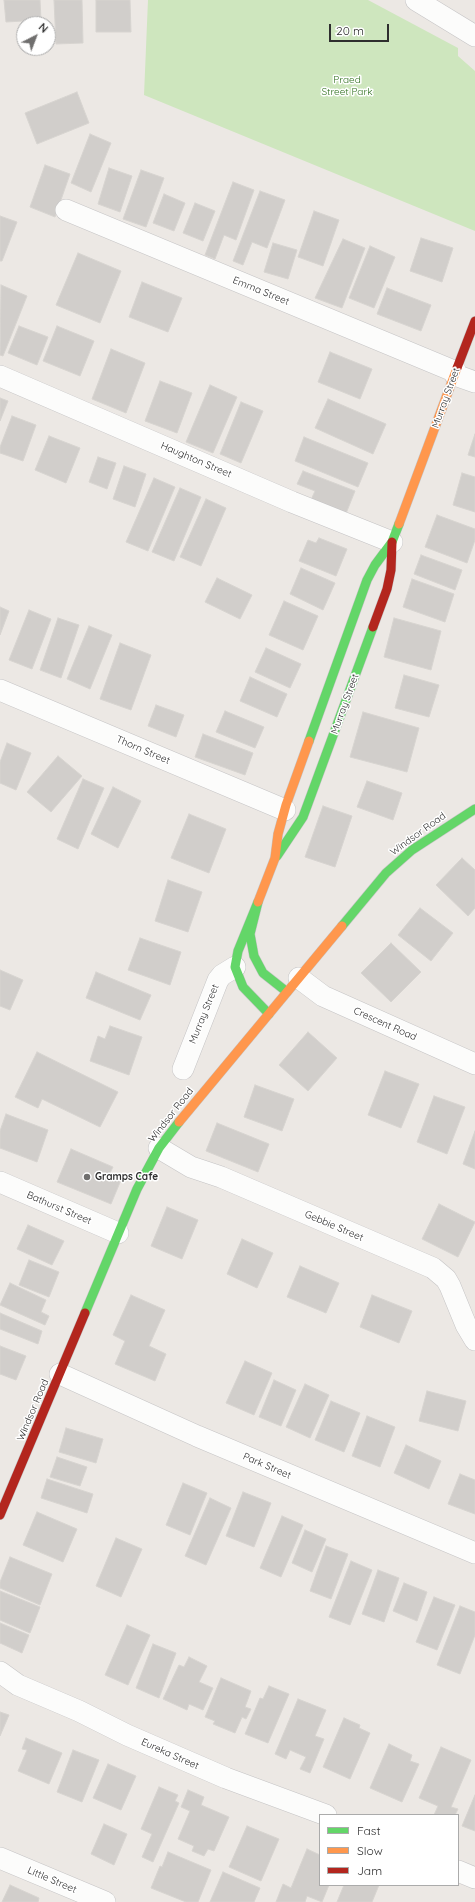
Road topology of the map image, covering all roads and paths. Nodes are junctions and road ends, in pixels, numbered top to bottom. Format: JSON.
{"nodes":[{"id":1,"x":416,"y":0,"type":"edge"},
{"id":2,"x":475,"y":36,"type":"edge"},
{"id":3,"x":66,"y":210,"type":"dead end"},
{"id":4,"x":475,"y":322,"type":"edge"},
{"id":5,"x":456,"y":373,"type":"junction"},
{"id":6,"x":0,"y":376,"type":"edge"},
{"id":7,"x":475,"y":382,"type":"edge"},
{"id":8,"x":392,"y":542,"type":"junction"},
{"id":9,"x":0,"y":690,"type":"edge"},
{"id":10,"x":475,"y":809,"type":"edge"},
{"id":11,"x":294,"y":813,"type":"junction"},
{"id":12,"x":275,"y":858,"type":"junction"},
{"id":13,"x":258,"y":902,"type":"junction"},
{"id":14,"x":235,"y":966,"type":"junction"},
{"id":15,"x":293,"y":985,"type":"junction"},
{"id":16,"x":269,"y":1014,"type":"junction"},
{"id":17,"x":475,"y":1064,"type":"edge"},
{"id":18,"x":182,"y":1069,"type":"dead end"},
{"id":19,"x":159,"y":1148,"type":"junction"},
{"id":20,"x":0,"y":1182,"type":"edge"},
{"id":21,"x":118,"y":1233,"type":"junction"},
{"id":22,"x":475,"y":1340,"type":"edge"},
{"id":23,"x":60,"y":1374,"type":"junction"},
{"id":24,"x":0,"y":1515,"type":"edge"},
{"id":25,"x":475,"y":1553,"type":"edge"},
{"id":26,"x":0,"y":1672,"type":"edge"},
{"id":27,"x":9,"y":1684,"type":"edge"},
{"id":28,"x":323,"y":1814,"type":"edge"},
{"id":29,"x":0,"y":1858,"type":"edge"},
{"id":30,"x":459,"y":1871,"type":"edge"},
{"id":31,"x":475,"y":1878,"type":"edge"},
{"id":32,"x":105,"y":1902,"type":"edge"}],
"edges":[{"from":1,"to":2,"type":"street"},
{"from":3,"to":5,"type":"street","name":"Emma Street"},
{"from":4,"to":5,"type":"street","name":"Murray Street"},
{"from":5,"to":7,"type":"street","name":"Emma Street"},
{"from":5,"to":8,"type":"street","name":"Murray Street"},
{"from":6,"to":8,"type":"street","name":"Haughton Street"},
{"from":8,"to":11,"type":"street","name":"Murray Street"},
{"from":8,"to":11,"type":"street","name":"Murray Street"},
{"from":9,"to":11,"type":"street","name":"Thorn Street"},
{"from":10,"to":15,"type":"street","name":"Windsor Road"},
{"from":11,"to":12,"type":"street","name":"Murray Street"},
{"from":11,"to":12,"type":"street","name":"Murray Street"},
{"from":12,"to":13,"type":"street","name":"Murray Street"},
{"from":13,"to":14,"type":"street","name":"Murray Street"},
{"from":13,"to":15,"type":"street","name":"Murray Street"},
{"from":14,"to":16,"type":"street"},
{"from":14,"to":18,"type":"street","name":"Murray Street"},
{"from":15,"to":16,"type":"street","name":"Windsor Road"},
{"from":15,"to":17,"type":"street","name":"Crescent Road"},
{"from":16,"to":19,"type":"street","name":"Windsor Road"},
{"from":19,"to":21,"type":"street","name":"Windsor Road"},
{"from":19,"to":22,"type":"street","name":"Gebbie Street"},
{"from":20,"to":21,"type":"street","name":"Bathurst Street"},
{"from":21,"to":23,"type":"street","name":"Windsor Road"},
{"from":23,"to":24,"type":"street","name":"Windsor Road"},
{"from":23,"to":25,"type":"street","name":"Park Street"},
{"from":26,"to":27,"type":"street","name":"Eureka Street"},
{"from":27,"to":28,"type":"street","name":"Eureka Street"},
{"from":29,"to":32,"type":"street","name":"Little Street"},
{"from":30,"to":31,"type":"street"}]}
